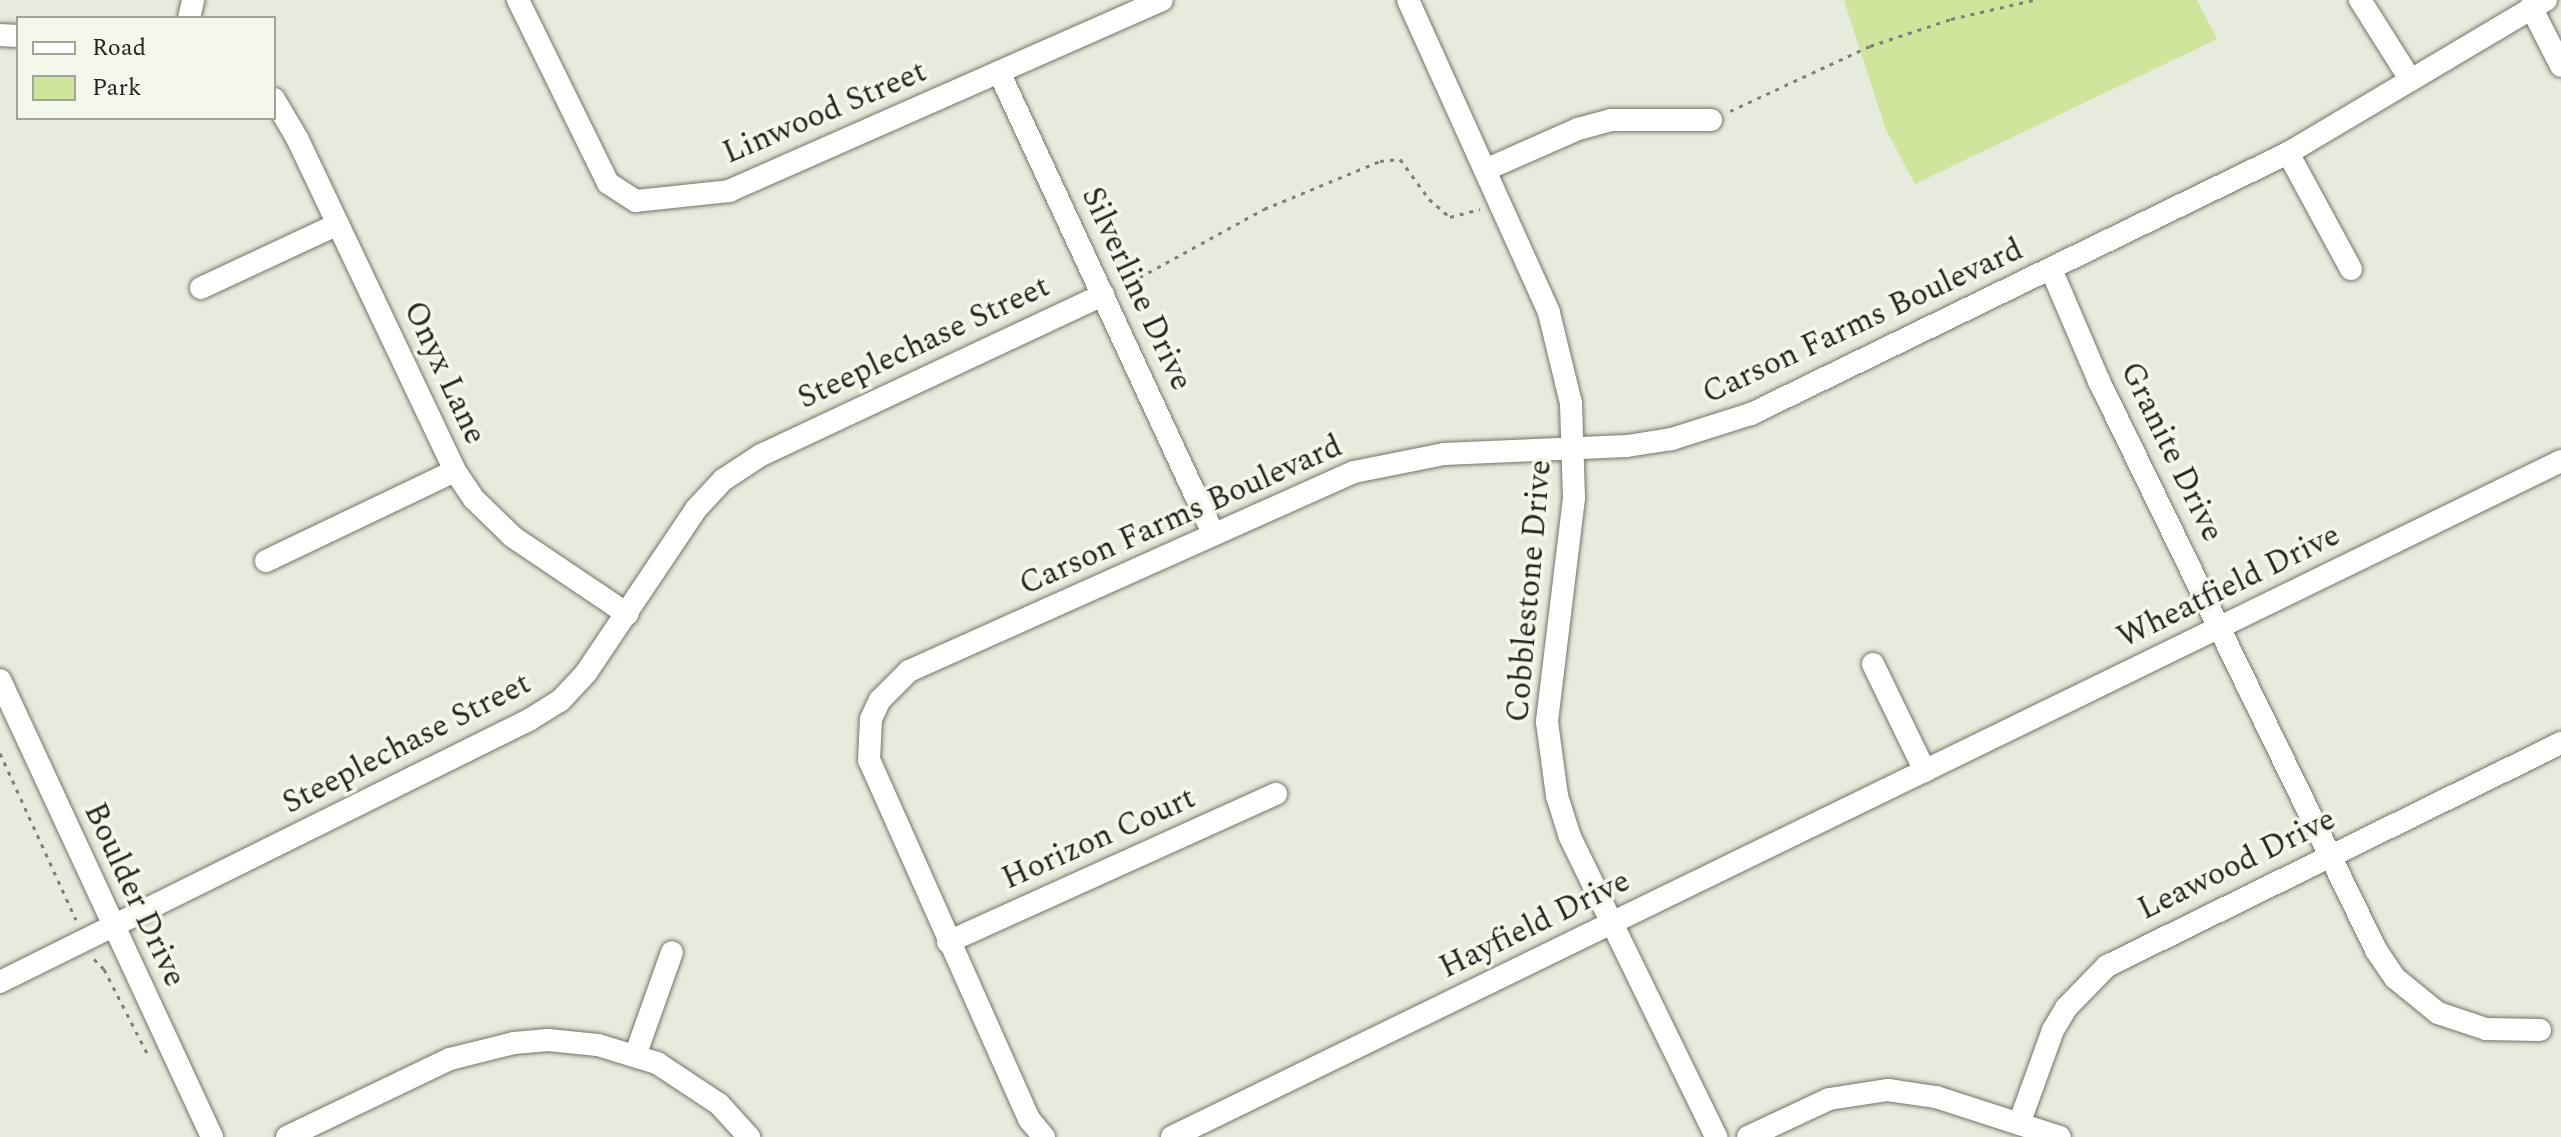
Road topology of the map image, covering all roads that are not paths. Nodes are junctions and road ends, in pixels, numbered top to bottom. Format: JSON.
{"nodes":[{"id":1,"x":1162,"y":0,"type":"edge"},
{"id":2,"x":1408,"y":0,"type":"edge"},
{"id":3,"x":2360,"y":0,"type":"edge"},
{"id":4,"x":522,"y":1,"type":"edge"},
{"id":5,"x":2538,"y":4,"type":"edge"},
{"id":6,"x":2561,"y":66,"type":"edge"},
{"id":7,"x":999,"y":72,"type":"junction"},
{"id":8,"x":2410,"y":79,"type":"junction"},
{"id":9,"x":276,"y":103,"type":"edge"},
{"id":10,"x":1711,"y":120,"type":"road end"},
{"id":11,"x":2288,"y":153,"type":"junction"},
{"id":12,"x":1485,"y":170,"type":"junction"},
{"id":13,"x":338,"y":224,"type":"junction"},
{"id":14,"x":2051,"y":269,"type":"junction"},
{"id":15,"x":2351,"y":269,"type":"dead end"},
{"id":16,"x":201,"y":288,"type":"dead end"},
{"id":17,"x":1103,"y":295,"type":"junction"},
{"id":18,"x":1575,"y":449,"type":"junction"},
{"id":19,"x":2561,"y":461,"type":"edge"},
{"id":20,"x":455,"y":471,"type":"junction"},
{"id":21,"x":1213,"y":533,"type":"junction"},
{"id":22,"x":266,"y":561,"type":"dead end"},
{"id":23,"x":627,"y":614,"type":"junction"},
{"id":24,"x":2221,"y":626,"type":"junction"},
{"id":25,"x":1873,"y":664,"type":"dead end"},
{"id":26,"x":0,"y":680,"type":"edge"},
{"id":27,"x":8,"y":719,"type":"edge"},
{"id":28,"x":2561,"y":743,"type":"edge"},
{"id":29,"x":1925,"y":771,"type":"junction"},
{"id":30,"x":1276,"y":794,"type":"dead end"},
{"id":31,"x":2330,"y":855,"type":"junction"},
{"id":32,"x":1612,"y":924,"type":"junction"},
{"id":33,"x":112,"y":927,"type":"junction"},
{"id":34,"x":948,"y":942,"type":"junction"},
{"id":35,"x":672,"y":952,"type":"dead end"},
{"id":36,"x":0,"y":982,"type":"edge"},
{"id":37,"x":2540,"y":1030,"type":"dead end"},
{"id":38,"x":635,"y":1056,"type":"junction"},
{"id":39,"x":2019,"y":1124,"type":"junction"},
{"id":40,"x":212,"y":1137,"type":"edge"},
{"id":41,"x":287,"y":1137,"type":"edge"},
{"id":42,"x":749,"y":1137,"type":"edge"},
{"id":43,"x":1044,"y":1137,"type":"edge"},
{"id":44,"x":1172,"y":1137,"type":"edge"},
{"id":45,"x":1716,"y":1137,"type":"edge"},
{"id":46,"x":1748,"y":1137,"type":"edge"},
{"id":47,"x":2060,"y":1137,"type":"edge"}],
"edges":[{"from":1,"to":7,"type":"street","name":"Linwood Street"},
{"from":2,"to":12,"type":"street","name":"Cobblestone Drive"},
{"from":3,"to":8,"type":"street"},
{"from":4,"to":7,"type":"street","name":"Linwood Street"},
{"from":5,"to":6,"type":"street"},
{"from":5,"to":8,"type":"street","name":"Carson Farms Boulevard"},
{"from":7,"to":17,"type":"street","name":"Silverline Drive"},
{"from":8,"to":11,"type":"street","name":"Carson Farms Boulevard"},
{"from":9,"to":13,"type":"street","name":"Onyx Lane"},
{"from":10,"to":12,"type":"street"},
{"from":11,"to":14,"type":"street","name":"Carson Farms Boulevard"},
{"from":11,"to":15,"type":"street"},
{"from":12,"to":18,"type":"street","name":"Cobblestone Drive"},
{"from":13,"to":16,"type":"street"},
{"from":13,"to":20,"type":"street","name":"Onyx Lane"},
{"from":14,"to":18,"type":"street","name":"Carson Farms Boulevard"},
{"from":14,"to":24,"type":"street","name":"Granite Drive"},
{"from":17,"to":21,"type":"street","name":"Silverline Drive"},
{"from":17,"to":23,"type":"street","name":"Steeplechase Street"},
{"from":18,"to":21,"type":"street","name":"Carson Farms Boulevard"},
{"from":18,"to":32,"type":"street","name":"Cobblestone Drive"},
{"from":19,"to":24,"type":"street","name":"Wheatfield Drive"},
{"from":20,"to":22,"type":"street"},
{"from":20,"to":23,"type":"street","name":"Onyx Lane"},
{"from":21,"to":34,"type":"street","name":"Carson Farms Boulevard"},
{"from":23,"to":33,"type":"street","name":"Steeplechase Street"},
{"from":24,"to":29,"type":"street","name":"Wheatfield Drive"},
{"from":24,"to":31,"type":"street","name":"Granite Drive"},
{"from":25,"to":29,"type":"street"},
{"from":26,"to":27,"type":"street","name":"Boulder Drive"},
{"from":27,"to":33,"type":"street","name":"Boulder Drive"},
{"from":28,"to":31,"type":"street","name":"Leawood Drive"},
{"from":29,"to":32,"type":"street","name":"Hayfield Drive"},
{"from":30,"to":34,"type":"street","name":"Horizon Court"},
{"from":31,"to":37,"type":"street","name":"Granite Drive"},
{"from":31,"to":39,"type":"street","name":"Leawood Drive"},
{"from":32,"to":44,"type":"street","name":"Hayfield Drive"},
{"from":32,"to":45,"type":"street","name":"Cobblestone Drive"},
{"from":33,"to":36,"type":"street","name":"Steeplechase Street"},
{"from":33,"to":40,"type":"street","name":"Boulder Drive"},
{"from":34,"to":43,"type":"street"},
{"from":35,"to":38,"type":"street"},
{"from":38,"to":41,"type":"street"},
{"from":38,"to":42,"type":"street"},
{"from":39,"to":46,"type":"street"},
{"from":39,"to":47,"type":"street"}]}
